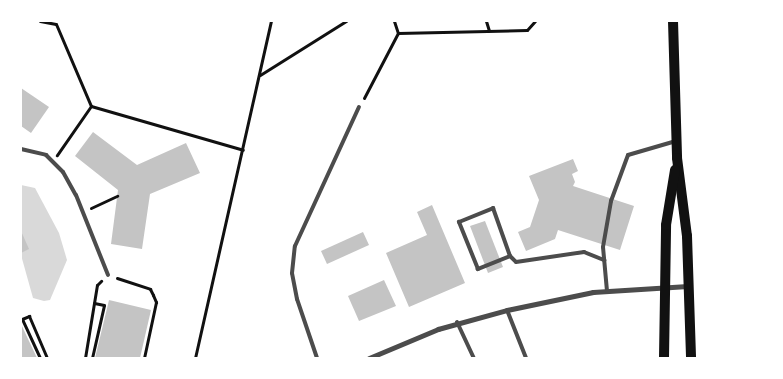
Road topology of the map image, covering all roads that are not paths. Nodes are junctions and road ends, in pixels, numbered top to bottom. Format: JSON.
{"nodes":[{"id":1,"x":673,"y":21,"type":"edge"},
{"id":2,"x":359,"y":107,"type":"road end"},
{"id":3,"x":676,"y":141,"type":"junction"},
{"id":4,"x":21,"y":149,"type":"edge"},
{"id":5,"x":677,"y":158,"type":"junction"},
{"id":6,"x":510,"y":256,"type":"junction"},
{"id":7,"x":604,"y":260,"type":"junction"},
{"id":8,"x":108,"y":275,"type":"road end"},
{"id":9,"x":688,"y":286,"type":"junction"},
{"id":10,"x":664,"y":288,"type":"junction"},
{"id":11,"x":607,"y":291,"type":"junction"},
{"id":12,"x":507,"y":310,"type":"junction"},
{"id":13,"x":458,"y":322,"type":"junction"},
{"id":14,"x":317,"y":358,"type":"edge"},
{"id":15,"x":369,"y":358,"type":"edge"},
{"id":16,"x":474,"y":358,"type":"edge"},
{"id":17,"x":526,"y":358,"type":"edge"},
{"id":18,"x":664,"y":358,"type":"edge"},
{"id":19,"x":691,"y":358,"type":"edge"}],
"edges":[{"from":1,"to":3,"type":"main road"},
{"from":2,"to":14,"type":"lane"},
{"from":3,"to":5,"type":"main road"},
{"from":3,"to":7,"type":"lane"},
{"from":4,"to":8,"type":"lane"},
{"from":5,"to":9,"type":"main road"},
{"from":5,"to":10,"type":"main road"},
{"from":6,"to":6,"type":"lane"},
{"from":6,"to":7,"type":"lane"},
{"from":7,"to":11,"type":"lane"},
{"from":9,"to":10,"type":"street"},
{"from":9,"to":19,"type":"main road"},
{"from":10,"to":11,"type":"street"},
{"from":10,"to":18,"type":"main road"},
{"from":11,"to":12,"type":"street"},
{"from":12,"to":13,"type":"street"},
{"from":12,"to":17,"type":"lane"},
{"from":13,"to":15,"type":"street"},
{"from":13,"to":16,"type":"lane"}]}
